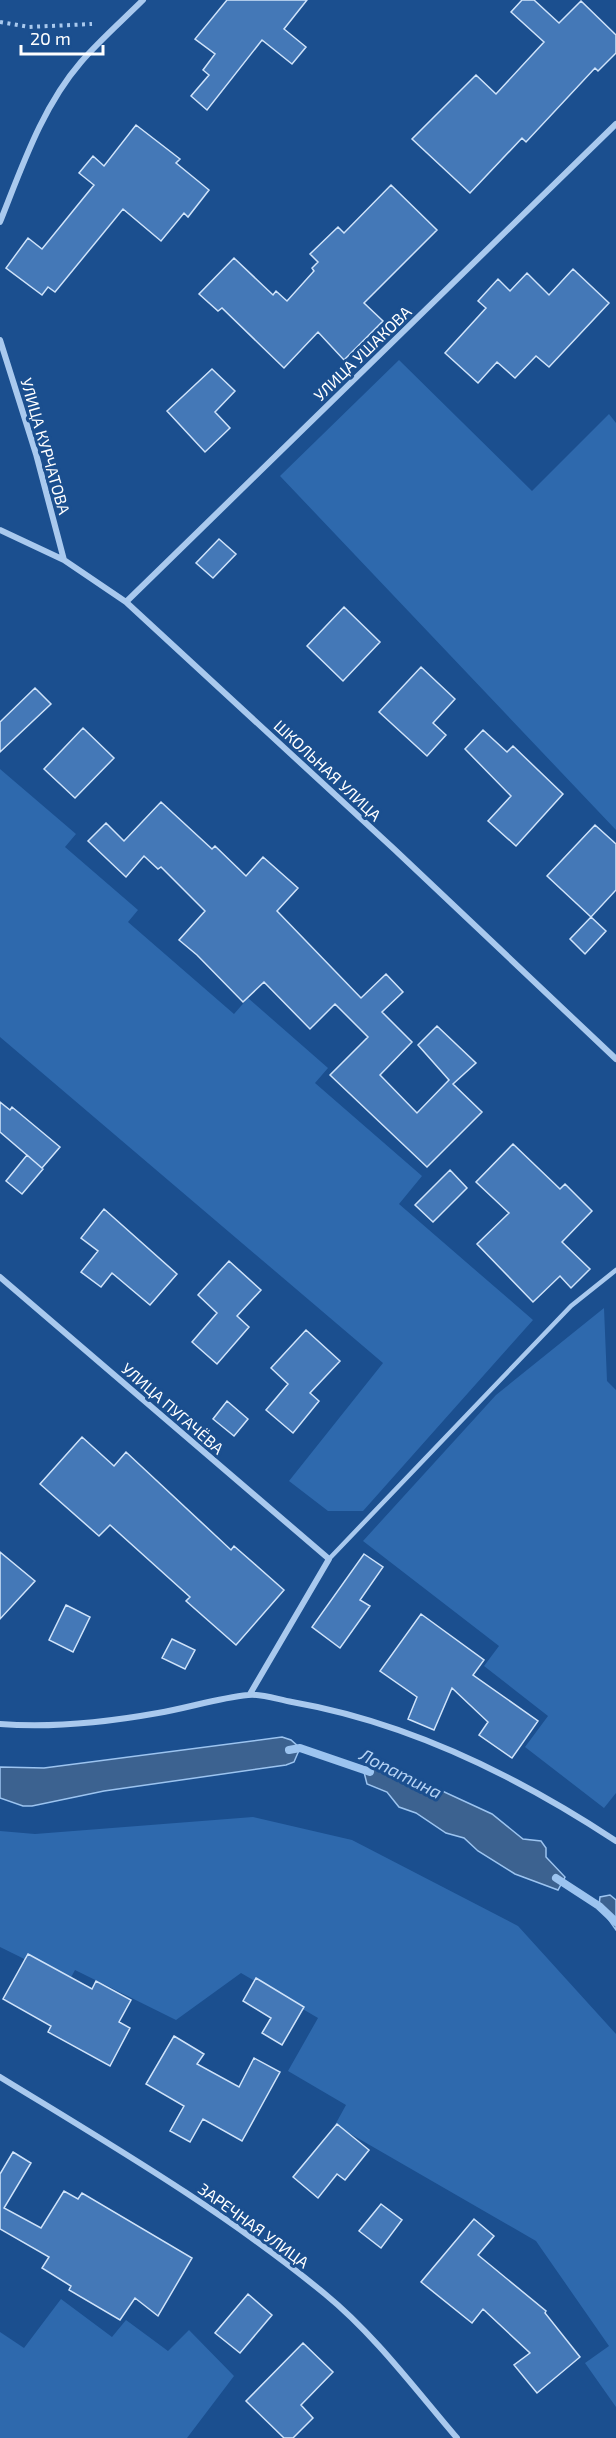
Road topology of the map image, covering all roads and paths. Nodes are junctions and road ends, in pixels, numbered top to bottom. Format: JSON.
{"nodes":[{"id":1,"x":143,"y":0,"type":"edge"},
{"id":2,"x":123,"y":20,"type":"junction"},
{"id":3,"x":0,"y":22,"type":"edge"},
{"id":4,"x":616,"y":124,"type":"edge"},
{"id":5,"x":0,"y":222,"type":"edge"},
{"id":6,"x":0,"y":340,"type":"edge"},
{"id":7,"x":0,"y":530,"type":"edge"},
{"id":8,"x":64,"y":560,"type":"junction"},
{"id":9,"x":126,"y":602,"type":"junction"},
{"id":10,"x":616,"y":1059,"type":"edge"},
{"id":11,"x":616,"y":1270,"type":"edge"},
{"id":12,"x":0,"y":1277,"type":"edge"},
{"id":13,"x":329,"y":1559,"type":"junction"},
{"id":14,"x":250,"y":1694,"type":"junction"},
{"id":15,"x":0,"y":1724,"type":"edge"},
{"id":16,"x":616,"y":1841,"type":"edge"},
{"id":17,"x":0,"y":2077,"type":"edge"},
{"id":18,"x":457,"y":2438,"type":"edge"}],
"edges":[{"from":1,"to":2,"type":"street"},
{"from":2,"to":3,"type":"path"},
{"from":2,"to":5,"type":"street"},
{"from":4,"to":9,"type":"street","name":"УЛИЦА УШАКОВА"},
{"from":6,"to":8,"type":"street","name":"УЛИЦА КУРЧАТОВА"},
{"from":7,"to":8,"type":"street","name":"ШКОЛЬНАЯ УЛИЦА"},
{"from":8,"to":9,"type":"street","name":"ШКОЛЬНАЯ УЛИЦА"},
{"from":9,"to":10,"type":"street","name":"ШКОЛЬНАЯ УЛИЦА"},
{"from":11,"to":13,"type":"lane"},
{"from":12,"to":13,"type":"street","name":"УЛИЦА ПУГАЧЁВА"},
{"from":13,"to":14,"type":"street"},
{"from":14,"to":15,"type":"street"},
{"from":14,"to":16,"type":"street"},
{"from":17,"to":18,"type":"street","name":"ЗАРЕЧНАЯ УЛИЦА"}]}
